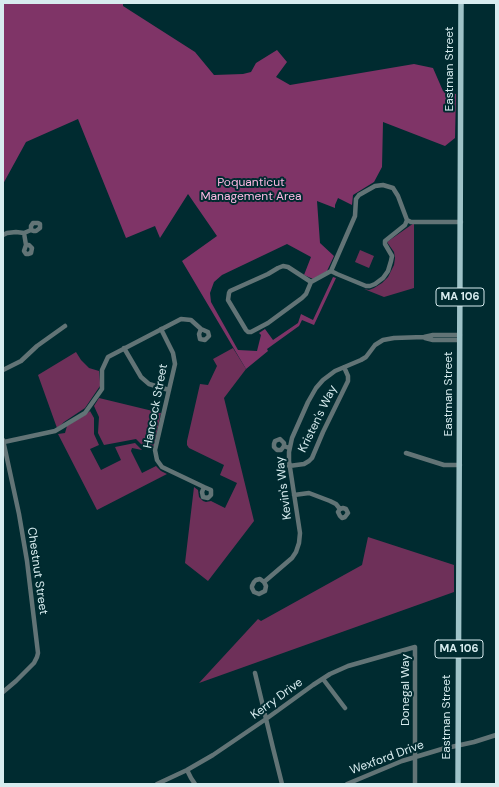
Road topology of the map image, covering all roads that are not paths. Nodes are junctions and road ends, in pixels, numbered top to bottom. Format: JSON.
{"nodes":[{"id":1,"x":461,"y":3,"type":"edge"},
{"id":2,"x":407,"y":220,"type":"junction"},
{"id":3,"x":461,"y":221,"type":"junction"},
{"id":4,"x":31,"y":230,"type":"dead end"},
{"id":5,"x":24,"y":233,"type":"junction"},
{"id":6,"x":3,"y":235,"type":"edge"},
{"id":7,"x":26,"y":245,"type":"dead end"},
{"id":8,"x":332,"y":271,"type":"junction"},
{"id":9,"x":311,"y":282,"type":"junction"},
{"id":10,"x":65,"y":326,"type":"dead end"},
{"id":11,"x":161,"y":329,"type":"junction"},
{"id":12,"x":201,"y":329,"type":"dead end"},
{"id":13,"x":460,"y":338,"type":"junction"},
{"id":14,"x":124,"y":348,"type":"junction"},
{"id":15,"x":344,"y":367,"type":"junction"},
{"id":16,"x":3,"y":370,"type":"edge"},
{"id":17,"x":169,"y":390,"type":"junction"},
{"id":18,"x":3,"y":441,"type":"edge"},
{"id":19,"x":406,"y":453,"type":"dead end"},
{"id":20,"x":460,"y":465,"type":"junction"},
{"id":21,"x":289,"y":466,"type":"junction"},
{"id":22,"x":204,"y":487,"type":"dead end"},
{"id":23,"x":294,"y":495,"type":"junction"},
{"id":24,"x":340,"y":509,"type":"dead end"},
{"id":25,"x":264,"y":582,"type":"dead end"},
{"id":26,"x":416,"y":647,"type":"joint"},
{"id":27,"x":255,"y":673,"type":"dead end"},
{"id":28,"x":322,"y":678,"type":"junction"},
{"id":29,"x":3,"y":692,"type":"edge"},
{"id":30,"x":345,"y":708,"type":"dead end"},
{"id":31,"x":266,"y":719,"type":"junction"},
{"id":32,"x":496,"y":735,"type":"edge"},
{"id":33,"x":458,"y":746,"type":"junction"},
{"id":34,"x":416,"y":757,"type":"junction"},
{"id":35,"x":187,"y":770,"type":"junction"},
{"id":36,"x":157,"y":784,"type":"edge"},
{"id":37,"x":195,"y":784,"type":"edge"},
{"id":38,"x":282,"y":784,"type":"edge"},
{"id":39,"x":347,"y":784,"type":"edge"},
{"id":40,"x":416,"y":784,"type":"edge"},
{"id":41,"x":458,"y":784,"type":"edge"}],
"edges":[{"from":1,"to":3,"type":"main road","name":"Eastman Street","number":"MA 106"},
{"from":2,"to":3,"type":"street"},
{"from":2,"to":8,"type":"street"},
{"from":2,"to":8,"type":"street"},
{"from":3,"to":13,"type":"main road","name":"Eastman Street","number":"MA 106"},
{"from":4,"to":5,"type":"street"},
{"from":5,"to":6,"type":"street"},
{"from":5,"to":7,"type":"street"},
{"from":8,"to":9,"type":"street"},
{"from":9,"to":9,"type":"street"},
{"from":10,"to":16,"type":"street"},
{"from":11,"to":12,"type":"street"},
{"from":11,"to":14,"type":"street"},
{"from":11,"to":17,"type":"street","name":"Hancock Street"},
{"from":13,"to":15,"type":"street","name":"Kevin's Way"},
{"from":13,"to":20,"type":"main road","name":"Eastman Street","number":"MA 106"},
{"from":14,"to":17,"type":"street"},
{"from":14,"to":18,"type":"street"},
{"from":15,"to":21,"type":"street","name":"Kevin's Way"},
{"from":15,"to":21,"type":"street","name":"Kristen's Way"},
{"from":17,"to":22,"type":"street","name":"Hancock Street"},
{"from":18,"to":29,"type":"street","name":"Chestnut Street"},
{"from":19,"to":20,"type":"street"},
{"from":20,"to":33,"type":"main road","name":"Eastman Street","number":"MA 106"},
{"from":21,"to":23,"type":"street","name":"Kevin's Way"},
{"from":23,"to":24,"type":"street"},
{"from":23,"to":25,"type":"street","name":"Kevin's Way"},
{"from":26,"to":28,"type":"street","name":"Kerry Drive"},
{"from":26,"to":34,"type":"street","name":"Donegal Way"},
{"from":27,"to":31,"type":"street"},
{"from":28,"to":30,"type":"street"},
{"from":28,"to":31,"type":"street","name":"Kerry Drive"},
{"from":31,"to":35,"type":"street","name":"Kerry Drive"},
{"from":31,"to":38,"type":"street"},
{"from":32,"to":33,"type":"street","name":"Wexford Drive"},
{"from":33,"to":34,"type":"street","name":"Wexford Drive"},
{"from":33,"to":41,"type":"main road","name":"Eastman Street","number":"MA 106"},
{"from":34,"to":39,"type":"street","name":"Wexford Drive"},
{"from":34,"to":40,"type":"street","name":"Donegal Way"},
{"from":35,"to":36,"type":"street","name":"Kerry Drive"},
{"from":35,"to":37,"type":"street"}]}
